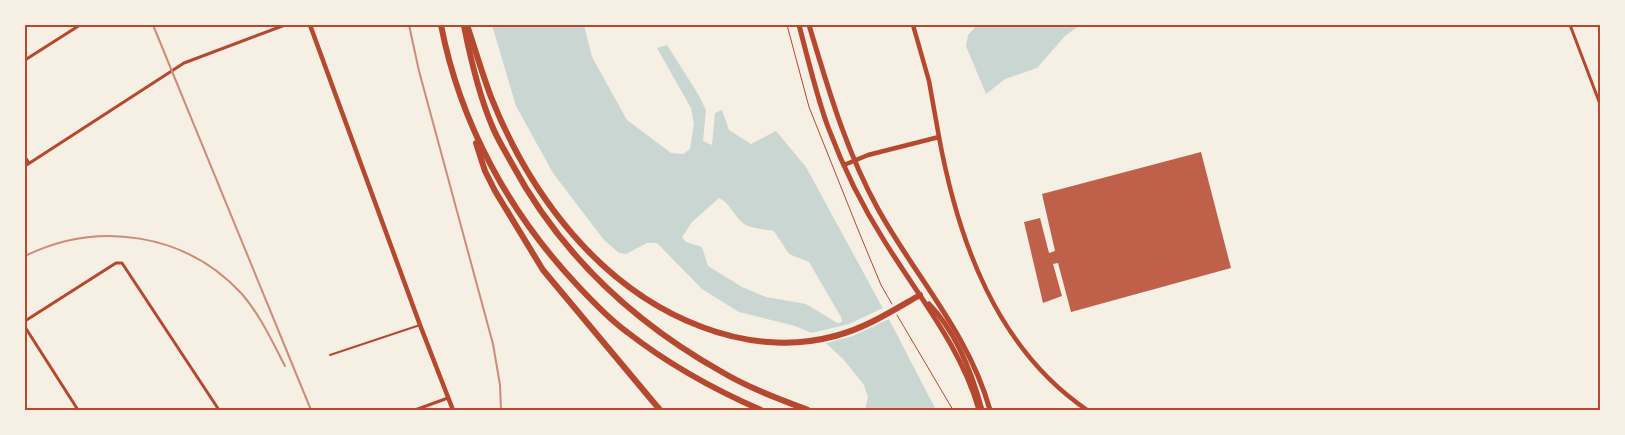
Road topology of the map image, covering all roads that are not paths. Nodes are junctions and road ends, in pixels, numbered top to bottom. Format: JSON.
{"nodes":[{"id":1,"x":80,"y":25,"type":"edge"},
{"id":2,"x":285,"y":25,"type":"edge"},
{"id":3,"x":310,"y":25,"type":"edge"},
{"id":4,"x":441,"y":25,"type":"edge"},
{"id":5,"x":465,"y":25,"type":"edge"},
{"id":6,"x":799,"y":25,"type":"edge"},
{"id":7,"x":809,"y":25,"type":"edge"},
{"id":8,"x":913,"y":25,"type":"edge"},
{"id":9,"x":1570,"y":25,"type":"edge"},
{"id":10,"x":25,"y":60,"type":"edge"},
{"id":11,"x":1600,"y":104,"type":"edge"},
{"id":12,"x":472,"y":127,"type":"junction"},
{"id":13,"x":939,"y":137,"type":"junction"},
{"id":14,"x":25,"y":157,"type":"edge"},
{"id":15,"x":854,"y":160,"type":"junction"},
{"id":16,"x":29,"y":163,"type":"junction"},
{"id":17,"x":844,"y":165,"type":"junction"},
{"id":18,"x":25,"y":166,"type":"edge"},
{"id":19,"x":920,"y":295,"type":"junction"},
{"id":20,"x":25,"y":321,"type":"edge"},
{"id":21,"x":420,"y":325,"type":"junction"},
{"id":22,"x":25,"y":327,"type":"edge"},
{"id":23,"x":330,"y":355,"type":"dead end"},
{"id":24,"x":448,"y":398,"type":"junction"},
{"id":25,"x":78,"y":410,"type":"edge"},
{"id":26,"x":219,"y":410,"type":"edge"},
{"id":27,"x":415,"y":410,"type":"edge"},
{"id":28,"x":454,"y":410,"type":"edge"},
{"id":29,"x":660,"y":410,"type":"edge"},
{"id":30,"x":760,"y":410,"type":"edge"},
{"id":31,"x":808,"y":410,"type":"edge"},
{"id":32,"x":979,"y":410,"type":"edge"},
{"id":33,"x":982,"y":410,"type":"edge"},
{"id":34,"x":990,"y":410,"type":"edge"},
{"id":35,"x":1087,"y":410,"type":"edge"}],
"edges":[{"from":1,"to":10,"type":"street"},
{"from":2,"to":16,"type":"street"},
{"from":3,"to":21,"type":"main road"},
{"from":4,"to":12,"type":"highway"},
{"from":5,"to":19,"type":"highway"},
{"from":5,"to":31,"type":"highway"},
{"from":6,"to":17,"type":"main road"},
{"from":7,"to":15,"type":"main road"},
{"from":8,"to":13,"type":"main road"},
{"from":9,"to":11,"type":"street"},
{"from":12,"to":29,"type":"highway"},
{"from":12,"to":30,"type":"highway"},
{"from":13,"to":15,"type":"main road"},
{"from":13,"to":35,"type":"main road"},
{"from":14,"to":16,"type":"street"},
{"from":15,"to":17,"type":"main road"},
{"from":15,"to":34,"type":"main road"},
{"from":16,"to":18,"type":"street"},
{"from":17,"to":19,"type":"main road"},
{"from":19,"to":32,"type":"main road"},
{"from":19,"to":33,"type":"main road"},
{"from":20,"to":26,"type":"street"},
{"from":21,"to":23,"type":"lane"},
{"from":21,"to":24,"type":"main road"},
{"from":22,"to":25,"type":"street"},
{"from":24,"to":27,"type":"street"},
{"from":24,"to":28,"type":"main road"}]}
